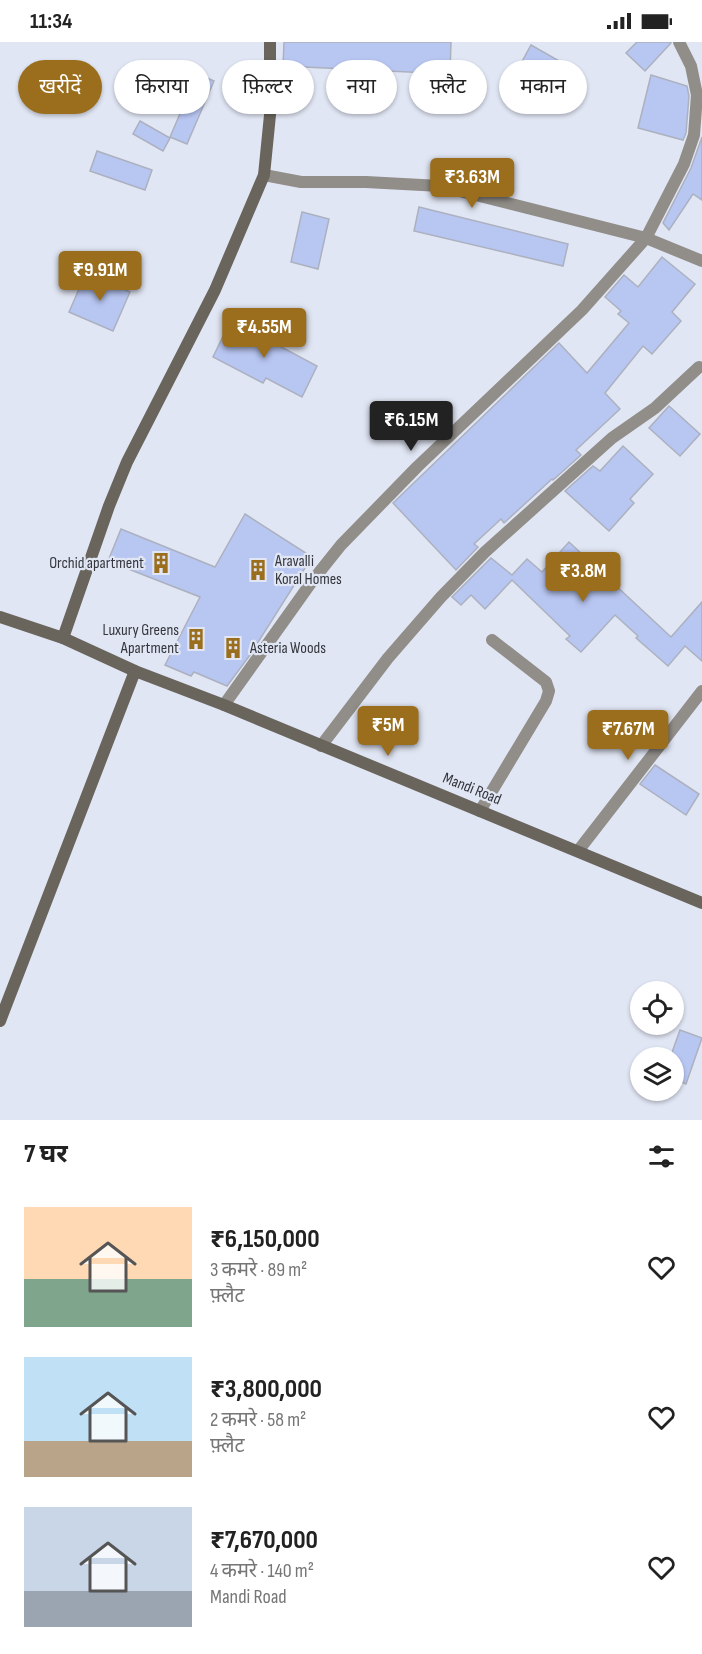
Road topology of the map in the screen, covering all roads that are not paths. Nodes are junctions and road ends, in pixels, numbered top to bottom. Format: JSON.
{"nodes":[{"id":1,"x":270,"y":42,"type":"edge"},
{"id":2,"x":679,"y":42,"type":"edge"},
{"id":3,"x":264,"y":175,"type":"junction"},
{"id":4,"x":646,"y":238,"type":"junction"},
{"id":5,"x":702,"y":261,"type":"edge"},
{"id":6,"x":699,"y":367,"type":"dead end"},
{"id":7,"x":0,"y":617,"type":"edge"},
{"id":8,"x":63,"y":638,"type":"junction"},
{"id":9,"x":492,"y":640,"type":"dead end"},
{"id":10,"x":135,"y":672,"type":"junction"},
{"id":11,"x":702,"y":691,"type":"edge"},
{"id":12,"x":224,"y":705,"type":"junction"},
{"id":13,"x":321,"y":746,"type":"junction"},
{"id":14,"x":480,"y":811,"type":"junction"},
{"id":15,"x":578,"y":851,"type":"junction"},
{"id":16,"x":702,"y":903,"type":"edge"},
{"id":17,"x":0,"y":1021,"type":"edge"}],
"edges":[{"from":1,"to":3,"type":"street"},
{"from":2,"to":4,"type":"street"},
{"from":3,"to":4,"type":"street"},
{"from":3,"to":8,"type":"street"},
{"from":4,"to":5,"type":"street"},
{"from":4,"to":12,"type":"street"},
{"from":6,"to":13,"type":"street"},
{"from":7,"to":8,"type":"street","name":"Mandi Road"},
{"from":8,"to":10,"type":"street","name":"Mandi Road"},
{"from":9,"to":14,"type":"street"},
{"from":10,"to":12,"type":"street","name":"Mandi Road"},
{"from":10,"to":17,"type":"street"},
{"from":11,"to":15,"type":"street"},
{"from":12,"to":13,"type":"street","name":"Mandi Road"},
{"from":13,"to":14,"type":"street","name":"Mandi Road"},
{"from":14,"to":15,"type":"street","name":"Mandi Road"},
{"from":15,"to":16,"type":"street","name":"Mandi Road"}]}
